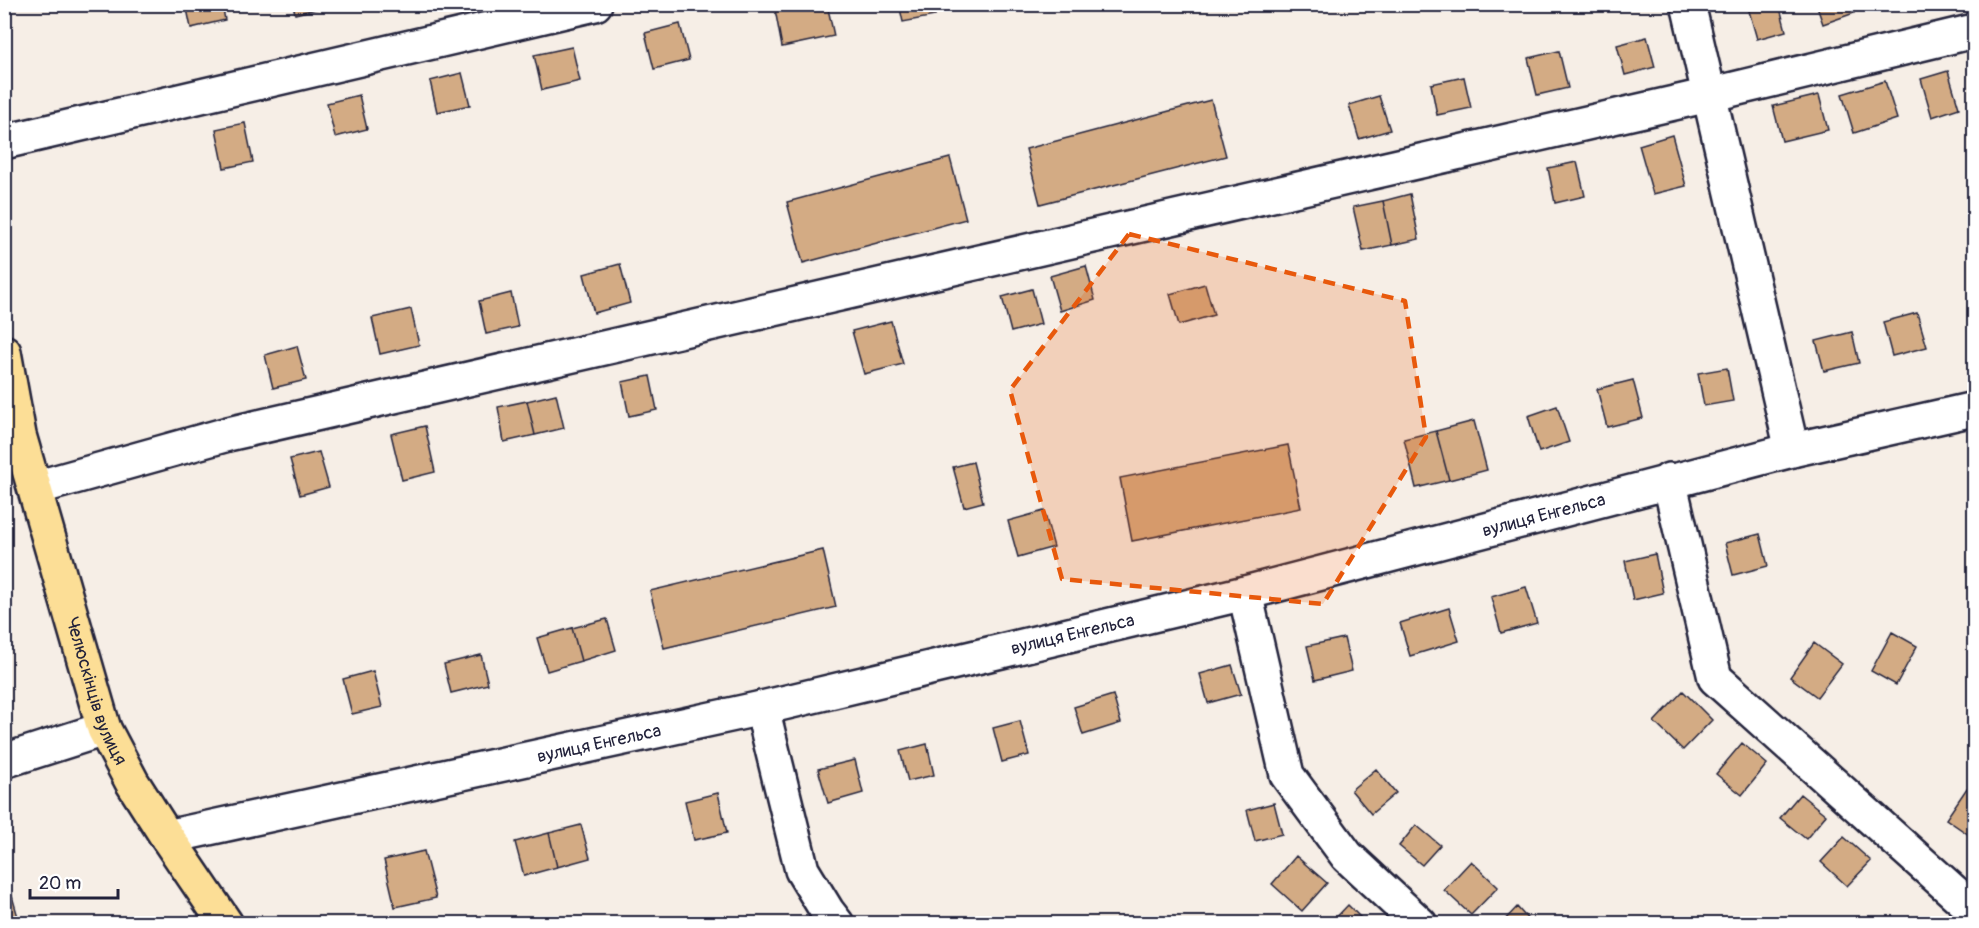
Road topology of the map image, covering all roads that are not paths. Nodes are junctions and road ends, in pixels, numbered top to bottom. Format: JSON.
{"nodes":[{"id":1,"x":595,"y":4,"type":"edge"},
{"id":2,"x":1688,"y":4,"type":"edge"},
{"id":3,"x":1974,"y":31,"type":"edge"},
{"id":4,"x":1709,"y":95,"type":"junction"},
{"id":5,"x":4,"y":142,"type":"edge"},
{"id":6,"x":4,"y":352,"type":"edge"},
{"id":7,"x":1974,"y":409,"type":"edge"},
{"id":8,"x":12,"y":438,"type":"edge"},
{"id":9,"x":1792,"y":450,"type":"junction"},
{"id":10,"x":1669,"y":480,"type":"junction"},
{"id":11,"x":35,"y":488,"type":"junction"},
{"id":12,"x":1245,"y":593,"type":"junction"},
{"id":13,"x":762,"y":708,"type":"junction"},
{"id":14,"x":104,"y":729,"type":"junction"},
{"id":15,"x":4,"y":761,"type":"edge"},
{"id":16,"x":167,"y":837,"type":"junction"},
{"id":17,"x":1974,"y":910,"type":"edge"},
{"id":18,"x":226,"y":924,"type":"edge"},
{"id":19,"x":837,"y":924,"type":"edge"},
{"id":20,"x":1420,"y":924,"type":"edge"}],
"edges":[{"from":1,"to":5,"type":"street"},
{"from":2,"to":4,"type":"street"},
{"from":3,"to":4,"type":"street"},
{"from":4,"to":9,"type":"street"},
{"from":4,"to":11,"type":"street"},
{"from":6,"to":8,"type":"main road","name":"Челюскінців вулиця"},
{"from":7,"to":9,"type":"street","name":"вулиця Енгельса"},
{"from":8,"to":11,"type":"main road","name":"Челюскінців вулиця"},
{"from":9,"to":10,"type":"street","name":"вулиця Енгельса"},
{"from":10,"to":12,"type":"street","name":"вулиця Енгельса"},
{"from":10,"to":17,"type":"street"},
{"from":11,"to":14,"type":"main road","name":"Челюскінців вулиця"},
{"from":12,"to":13,"type":"street","name":"вулиця Енгельса"},
{"from":12,"to":20,"type":"street"},
{"from":13,"to":16,"type":"street","name":"вулиця Енгельса"},
{"from":13,"to":19,"type":"street"},
{"from":14,"to":15,"type":"street"},
{"from":14,"to":16,"type":"main road","name":"Челюскінців вулиця"},
{"from":16,"to":18,"type":"main road","name":"Челюскінців вулиця"}]}
